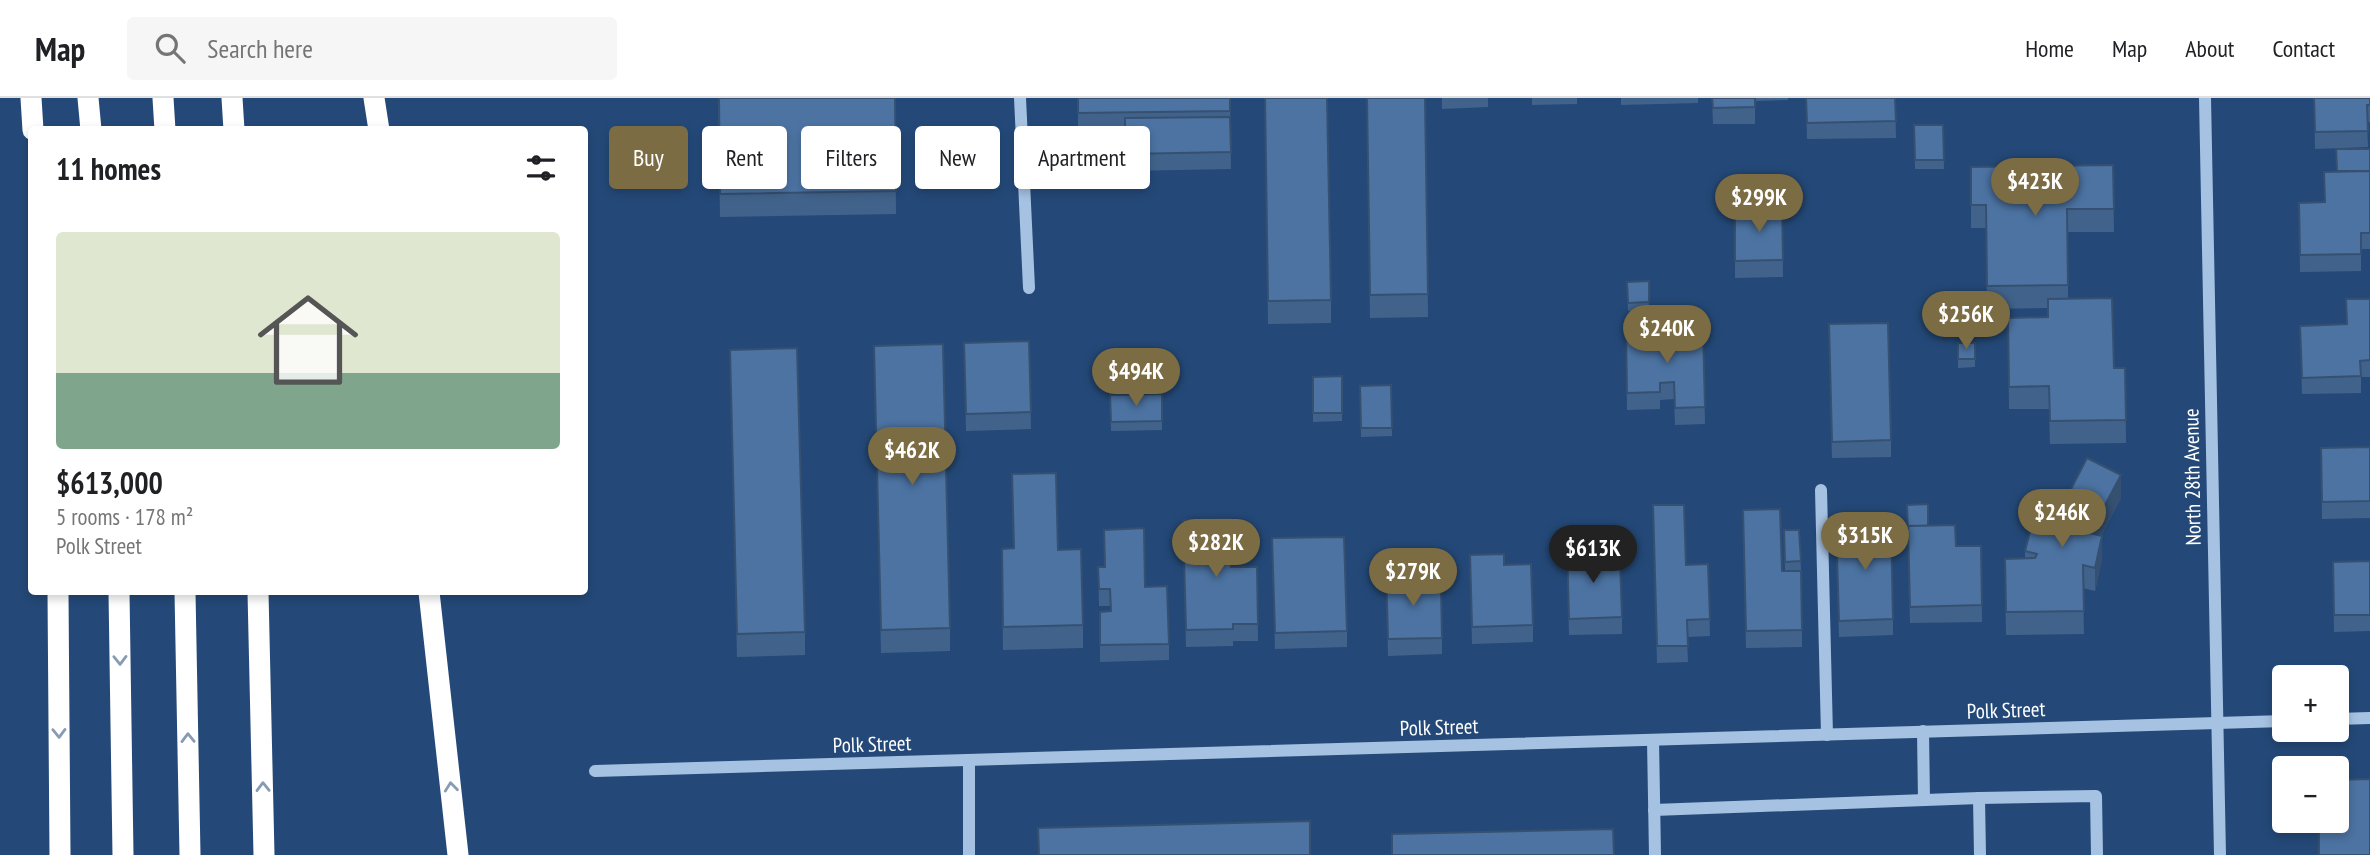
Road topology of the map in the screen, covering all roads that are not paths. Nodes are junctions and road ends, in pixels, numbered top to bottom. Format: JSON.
{"nodes":[{"id":1,"x":31,"y":98,"type":"edge"},
{"id":2,"x":88,"y":98,"type":"edge"},
{"id":3,"x":163,"y":98,"type":"edge"},
{"id":4,"x":232,"y":98,"type":"edge"},
{"id":5,"x":374,"y":98,"type":"edge"},
{"id":6,"x":1020,"y":98,"type":"edge"},
{"id":7,"x":2205,"y":98,"type":"edge"},
{"id":8,"x":33,"y":126,"type":"edge"},
{"id":9,"x":91,"y":126,"type":"edge"},
{"id":10,"x":165,"y":126,"type":"edge"},
{"id":11,"x":234,"y":126,"type":"edge"},
{"id":12,"x":378,"y":126,"type":"edge"},
{"id":13,"x":1029,"y":288,"type":"dead end"},
{"id":14,"x":1821,"y":491,"type":"dead end"},
{"id":15,"x":58,"y":595,"type":"edge"},
{"id":16,"x":119,"y":595,"type":"edge"},
{"id":17,"x":185,"y":595,"type":"edge"},
{"id":18,"x":258,"y":595,"type":"edge"},
{"id":19,"x":429,"y":595,"type":"edge"},
{"id":20,"x":2370,"y":718,"type":"edge"},
{"id":21,"x":2349,"y":719,"type":"edge"},
{"id":22,"x":2272,"y":721,"type":"edge"},
{"id":23,"x":2216,"y":723,"type":"junction"},
{"id":24,"x":1923,"y":732,"type":"junction"},
{"id":25,"x":1827,"y":735,"type":"junction"},
{"id":26,"x":1653,"y":740,"type":"junction"},
{"id":27,"x":969,"y":761,"type":"junction"},
{"id":28,"x":595,"y":771,"type":"dead end"},
{"id":29,"x":1979,"y":798,"type":"junction"},
{"id":30,"x":1924,"y":800,"type":"junction"},
{"id":31,"x":1654,"y":810,"type":"junction"},
{"id":32,"x":60,"y":855,"type":"edge"},
{"id":33,"x":123,"y":855,"type":"edge"},
{"id":34,"x":190,"y":855,"type":"edge"},
{"id":35,"x":264,"y":855,"type":"edge"},
{"id":36,"x":458,"y":855,"type":"edge"},
{"id":37,"x":969,"y":855,"type":"edge"},
{"id":38,"x":1655,"y":855,"type":"edge"},
{"id":39,"x":1980,"y":855,"type":"edge"},
{"id":40,"x":2098,"y":855,"type":"edge"},
{"id":41,"x":2220,"y":855,"type":"edge"}],
"edges":[{"from":1,"to":8,"type":"highway"},
{"from":2,"to":9,"type":"highway"},
{"from":3,"to":10,"type":"highway"},
{"from":4,"to":11,"type":"highway"},
{"from":5,"to":12,"type":"highway"},
{"from":6,"to":13,"type":"street"},
{"from":7,"to":23,"type":"street","name":"North 28th Avenue"},
{"from":14,"to":25,"type":"street"},
{"from":15,"to":32,"type":"highway","one_way":true},
{"from":16,"to":33,"type":"highway","one_way":true},
{"from":34,"to":17,"type":"highway","one_way":true},
{"from":35,"to":18,"type":"highway","one_way":true},
{"from":36,"to":19,"type":"highway","one_way":true},
{"from":20,"to":21,"type":"street"},
{"from":22,"to":23,"type":"street","name":"Polk Street"},
{"from":23,"to":24,"type":"street","name":"Polk Street"},
{"from":23,"to":41,"type":"street","name":"North 28th Avenue"},
{"from":24,"to":25,"type":"street","name":"Polk Street"},
{"from":24,"to":30,"type":"street"},
{"from":25,"to":26,"type":"street","name":"Polk Street"},
{"from":26,"to":27,"type":"street","name":"Polk Street"},
{"from":26,"to":31,"type":"street"},
{"from":27,"to":28,"type":"street","name":"Polk Street"},
{"from":27,"to":37,"type":"street"},
{"from":29,"to":30,"type":"street"},
{"from":29,"to":39,"type":"street"},
{"from":29,"to":40,"type":"street"},
{"from":30,"to":31,"type":"street"},
{"from":31,"to":38,"type":"street"}]}
